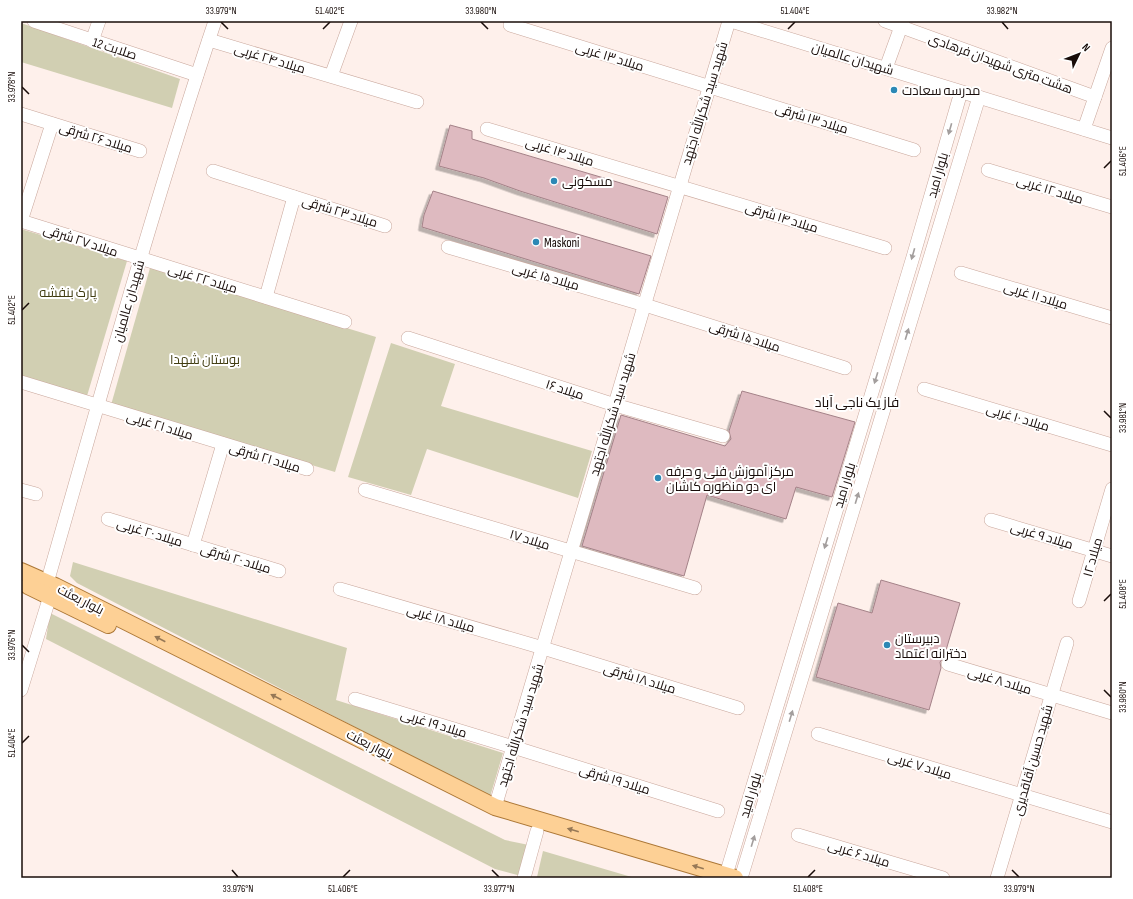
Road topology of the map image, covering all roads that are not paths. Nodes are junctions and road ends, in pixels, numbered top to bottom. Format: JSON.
{"nodes":[{"id":1,"x":34,"y":21,"type":"edge"},
{"id":2,"x":99,"y":21,"type":"edge"},
{"id":3,"x":215,"y":21,"type":"edge"},
{"id":4,"x":351,"y":21,"type":"edge"},
{"id":5,"x":730,"y":21,"type":"edge"},
{"id":6,"x":884,"y":21,"type":"edge"},
{"id":7,"x":902,"y":24,"type":"edge"},
{"id":8,"x":510,"y":25,"type":"dead end"},
{"id":9,"x":209,"y":40,"type":"junction"},
{"id":10,"x":92,"y":41,"type":"junction"},
{"id":11,"x":1112,"y":48,"type":"edge"},
{"id":12,"x":886,"y":68,"type":"junction"},
{"id":13,"x":197,"y":75,"type":"junction"},
{"id":14,"x":331,"y":76,"type":"junction"},
{"id":15,"x":709,"y":87,"type":"junction"},
{"id":16,"x":961,"y":92,"type":"junction"},
{"id":17,"x":979,"y":97,"type":"junction"},
{"id":18,"x":1095,"y":97,"type":"junction"},
{"id":19,"x":417,"y":102,"type":"dead end"},
{"id":20,"x":21,"y":114,"type":"edge"},
{"id":21,"x":52,"y":124,"type":"junction"},
{"id":22,"x":487,"y":129,"type":"dead end"},
{"id":23,"x":1084,"y":129,"type":"junction"},
{"id":24,"x":1112,"y":138,"type":"edge"},
{"id":25,"x":914,"y":150,"type":"dead end"},
{"id":26,"x":140,"y":151,"type":"dead end"},
{"id":27,"x":988,"y":170,"type":"dead end"},
{"id":28,"x":213,"y":171,"type":"dead end"},
{"id":29,"x":680,"y":186,"type":"junction"},
{"id":30,"x":294,"y":197,"type":"junction"},
{"id":31,"x":1112,"y":207,"type":"edge"},
{"id":32,"x":21,"y":221,"type":"edge"},
{"id":33,"x":385,"y":226,"type":"dead end"},
{"id":34,"x":448,"y":247,"type":"dead end"},
{"id":35,"x":885,"y":248,"type":"dead end"},
{"id":36,"x":140,"y":259,"type":"junction"},
{"id":37,"x":961,"y":273,"type":"dead end"},
{"id":38,"x":266,"y":297,"type":"junction"},
{"id":39,"x":644,"y":304,"type":"junction"},
{"id":40,"x":1112,"y":318,"type":"edge"},
{"id":41,"x":345,"y":322,"type":"dead end"},
{"id":42,"x":408,"y":338,"type":"dead end"},
{"id":43,"x":845,"y":368,"type":"dead end"},
{"id":44,"x":21,"y":382,"type":"edge"},
{"id":45,"x":924,"y":388,"type":"dead end"},
{"id":46,"x":615,"y":405,"type":"junction"},
{"id":47,"x":98,"y":406,"type":"junction"},
{"id":48,"x":723,"y":436,"type":"dead end"},
{"id":49,"x":223,"y":444,"type":"junction"},
{"id":50,"x":1112,"y":445,"type":"edge"},
{"id":51,"x":307,"y":469,"type":"dead end"},
{"id":52,"x":1112,"y":489,"type":"edge"},
{"id":53,"x":21,"y":490,"type":"edge"},
{"id":54,"x":365,"y":490,"type":"dead end"},
{"id":55,"x":36,"y":494,"type":"dead end"},
{"id":56,"x":834,"y":517,"type":"junction"},
{"id":57,"x":108,"y":519,"type":"dead end"},
{"id":58,"x":991,"y":520,"type":"dead end"},
{"id":59,"x":850,"y":522,"type":"junction"},
{"id":60,"x":193,"y":545,"type":"junction"},
{"id":61,"x":571,"y":551,"type":"junction"},
{"id":62,"x":1094,"y":551,"type":"junction"},
{"id":63,"x":1112,"y":556,"type":"edge"},
{"id":64,"x":21,"y":571,"type":"edge"},
{"id":65,"x":279,"y":571,"type":"dead end"},
{"id":66,"x":815,"y":581,"type":"junction"},
{"id":67,"x":21,"y":583,"type":"edge"},
{"id":68,"x":831,"y":585,"type":"junction"},
{"id":69,"x":696,"y":588,"type":"dead end"},
{"id":70,"x":48,"y":589,"type":"junction"},
{"id":71,"x":340,"y":589,"type":"dead end"},
{"id":72,"x":1079,"y":601,"type":"dead end"},
{"id":73,"x":1067,"y":643,"type":"dead end"},
{"id":74,"x":543,"y":648,"type":"junction"},
{"id":75,"x":948,"y":664,"type":"dead end"},
{"id":76,"x":21,"y":690,"type":"edge"},
{"id":77,"x":1051,"y":695,"type":"junction"},
{"id":78,"x":355,"y":699,"type":"dead end"},
{"id":79,"x":738,"y":708,"type":"dead end"},
{"id":80,"x":1112,"y":713,"type":"edge"},
{"id":81,"x":818,"y":734,"type":"dead end"},
{"id":82,"x":513,"y":747,"type":"junction"},
{"id":83,"x":1022,"y":795,"type":"junction"},
{"id":84,"x":495,"y":807,"type":"junction"},
{"id":85,"x":718,"y":811,"type":"dead end"},
{"id":86,"x":1112,"y":822,"type":"edge"},
{"id":87,"x":537,"y":832,"type":"junction"},
{"id":88,"x":798,"y":834,"type":"dead end"},
{"id":89,"x":732,"y":877,"type":"edge"},
{"id":90,"x":524,"y":878,"type":"edge"},
{"id":91,"x":696,"y":878,"type":"edge"},
{"id":92,"x":943,"y":878,"type":"edge"},
{"id":93,"x":997,"y":878,"type":"edge"}],
"edges":[{"from":1,"to":10,"type":"street","name":"صلابت 12"},
{"from":2,"to":10,"type":"street"},
{"from":3,"to":9,"type":"street","name":"شهیدان عالمیان"},
{"from":4,"to":14,"type":"street"},
{"from":5,"to":12,"type":"street","name":"شهیدان عالمیان"},
{"from":5,"to":15,"type":"street","name":"شهید سید شکرالله اجتهد"},
{"from":6,"to":7,"type":"street","name":"هشت متری شهیدان فرهادی"},
{"from":7,"to":12,"type":"street"},
{"from":7,"to":18,"type":"street","name":"هشت متری شهیدان فرهادی"},
{"from":8,"to":15,"type":"street","name":"میلاد ۱۳ غربی"},
{"from":9,"to":13,"type":"street","name":"شهیدان عالمیان"},
{"from":9,"to":14,"type":"street","name":"میلاد ۲۴ غربی"},
{"from":10,"to":13,"type":"street","name":"صلابت 12"},
{"from":11,"to":18,"type":"street"},
{"from":12,"to":16,"type":"street","name":"شهیدان عالمیان"},
{"from":13,"to":36,"type":"street","name":"شهیدان عالمیان"},
{"from":14,"to":19,"type":"street","name":"میلاد ۲۴ غربی"},
{"from":15,"to":25,"type":"street","name":"میلاد ۱۳ شرقی"},
{"from":15,"to":29,"type":"street","name":"شهید سید شکرالله اجتهد"},
{"from":16,"to":17,"type":"street","name":"شهیدان عالمیان"},
{"from":16,"to":56,"type":"street","name":"بلوار امید","one_way":true},
{"from":17,"to":23,"type":"street","name":"شهیدان عالمیان"},
{"from":59,"to":17,"type":"street","name":"بلوار امید","one_way":true},
{"from":18,"to":23,"type":"street"},
{"from":20,"to":21,"type":"street","name":"میلاد ۲۶ شرقی"},
{"from":21,"to":26,"type":"street","name":"میلاد ۲۶ شرقی"},
{"from":21,"to":32,"type":"street"},
{"from":22,"to":29,"type":"street","name":"میلاد ۱۴ غربی"},
{"from":23,"to":24,"type":"street","name":"شهیدان عالمیان"},
{"from":27,"to":31,"type":"street","name":"میلاد ۱۲ غربی"},
{"from":28,"to":30,"type":"street","name":"میلاد ۲۳ شرقی"},
{"from":29,"to":35,"type":"street","name":"میلاد ۱۴ شرقی"},
{"from":29,"to":39,"type":"street","name":"شهید سید شکرالله اجتهد"},
{"from":30,"to":33,"type":"street","name":"میلاد ۲۳ شرقی"},
{"from":30,"to":38,"type":"street"},
{"from":32,"to":36,"type":"street","name":"میلاد ۲۷ شرقی"},
{"from":34,"to":39,"type":"street","name":"میلاد ۱۵ غربی"},
{"from":36,"to":38,"type":"street","name":"میلاد ۲۲ غربی"},
{"from":36,"to":47,"type":"street","name":"شهیدان عالمیان"},
{"from":37,"to":40,"type":"street","name":"میلاد ۱۱ غربی"},
{"from":38,"to":41,"type":"street","name":"میلاد ۲۲ غربی"},
{"from":39,"to":43,"type":"street","name":"میلاد ۱۵ شرقی"},
{"from":39,"to":46,"type":"street","name":"شهید سید شکرالله اجتهد"},
{"from":42,"to":46,"type":"street","name":"میلاد ۱۶"},
{"from":44,"to":47,"type":"street","name":"میلاد ۲۱ غربی"},
{"from":45,"to":50,"type":"street","name":"میلاد ۱۰ غربی"},
{"from":46,"to":48,"type":"street","name":"میلاد ۱۶"},
{"from":46,"to":61,"type":"street","name":"شهید سید شکرالله اجتهد"},
{"from":47,"to":49,"type":"street","name":"میلاد ۲۱ غربی"},
{"from":47,"to":70,"type":"street","name":"شهیدان عالمیان"},
{"from":49,"to":51,"type":"street","name":"میلاد ۲۱ شرقی"},
{"from":49,"to":60,"type":"street"},
{"from":52,"to":62,"type":"street","name":"میلاد ۱۲"},
{"from":53,"to":55,"type":"street"},
{"from":54,"to":61,"type":"street","name":"میلاد ۱۷"},
{"from":56,"to":59,"type":"street"},
{"from":56,"to":66,"type":"street","name":"بلوار امید","one_way":true},
{"from":57,"to":60,"type":"street","name":"میلاد ۲۰ غربی"},
{"from":58,"to":62,"type":"street","name":"میلاد ۹ غربی"},
{"from":59,"to":68,"type":"street","name":"بلوار امید"},
{"from":60,"to":65,"type":"street","name":"میلاد ۲۰ شرقی"},
{"from":61,"to":69,"type":"street","name":"میلاد ۱۷"},
{"from":61,"to":74,"type":"street","name":"شهید سید شکرالله اجتهد"},
{"from":62,"to":63,"type":"street","name":"میلاد ۹ غربی"},
{"from":62,"to":72,"type":"street","name":"میلاد ۱۲"},
{"from":64,"to":70,"type":"main road","name":"بلوار بعثت"},
{"from":66,"to":68,"type":"street"},
{"from":66,"to":89,"type":"street","name":"بلوار امید"},
{"from":67,"to":70,"type":"main road","name":"بلوار بعثت"},
{"from":89,"to":68,"type":"street","name":"بلوار امید","one_way":true},
{"from":70,"to":76,"type":"street","name":"شهیدان عالمیان"},
{"from":84,"to":70,"type":"main road","name":"بلوار بعثت","one_way":true},
{"from":70,"to":87,"type":"main road","name":"بلوار بعثت"},
{"from":71,"to":74,"type":"street","name":"میلاد ۱۸ غربی"},
{"from":73,"to":77,"type":"street","name":"شهید حسین آقاقدیری"},
{"from":74,"to":79,"type":"street","name":"میلاد ۱۸ شرقی"},
{"from":74,"to":82,"type":"street","name":"شهید سید شکرالله اجتهد"},
{"from":75,"to":77,"type":"street","name":"میلاد ۸ غربی"},
{"from":77,"to":80,"type":"street","name":"میلاد ۸ غربی"},
{"from":77,"to":83,"type":"street","name":"شهید حسین آقاقدیری"},
{"from":78,"to":82,"type":"street","name":"میلاد ۱۹ غربی"},
{"from":81,"to":83,"type":"street","name":"میلاد ۷ غربی"},
{"from":82,"to":84,"type":"street","name":"شهید سید شکرالله اجتهد"},
{"from":82,"to":85,"type":"street","name":"میلاد ۱۹ شرقی"},
{"from":83,"to":86,"type":"street","name":"میلاد ۷ غربی"},
{"from":83,"to":93,"type":"street","name":"شهید حسین آقاقدیری"},
{"from":89,"to":84,"type":"main road","name":"بلوار بعثت","one_way":true},
{"from":87,"to":90,"type":"street"},
{"from":87,"to":91,"type":"main road","name":"بلوار بعثت"},
{"from":88,"to":92,"type":"street","name":"میلاد ۶ غربی"}]}
